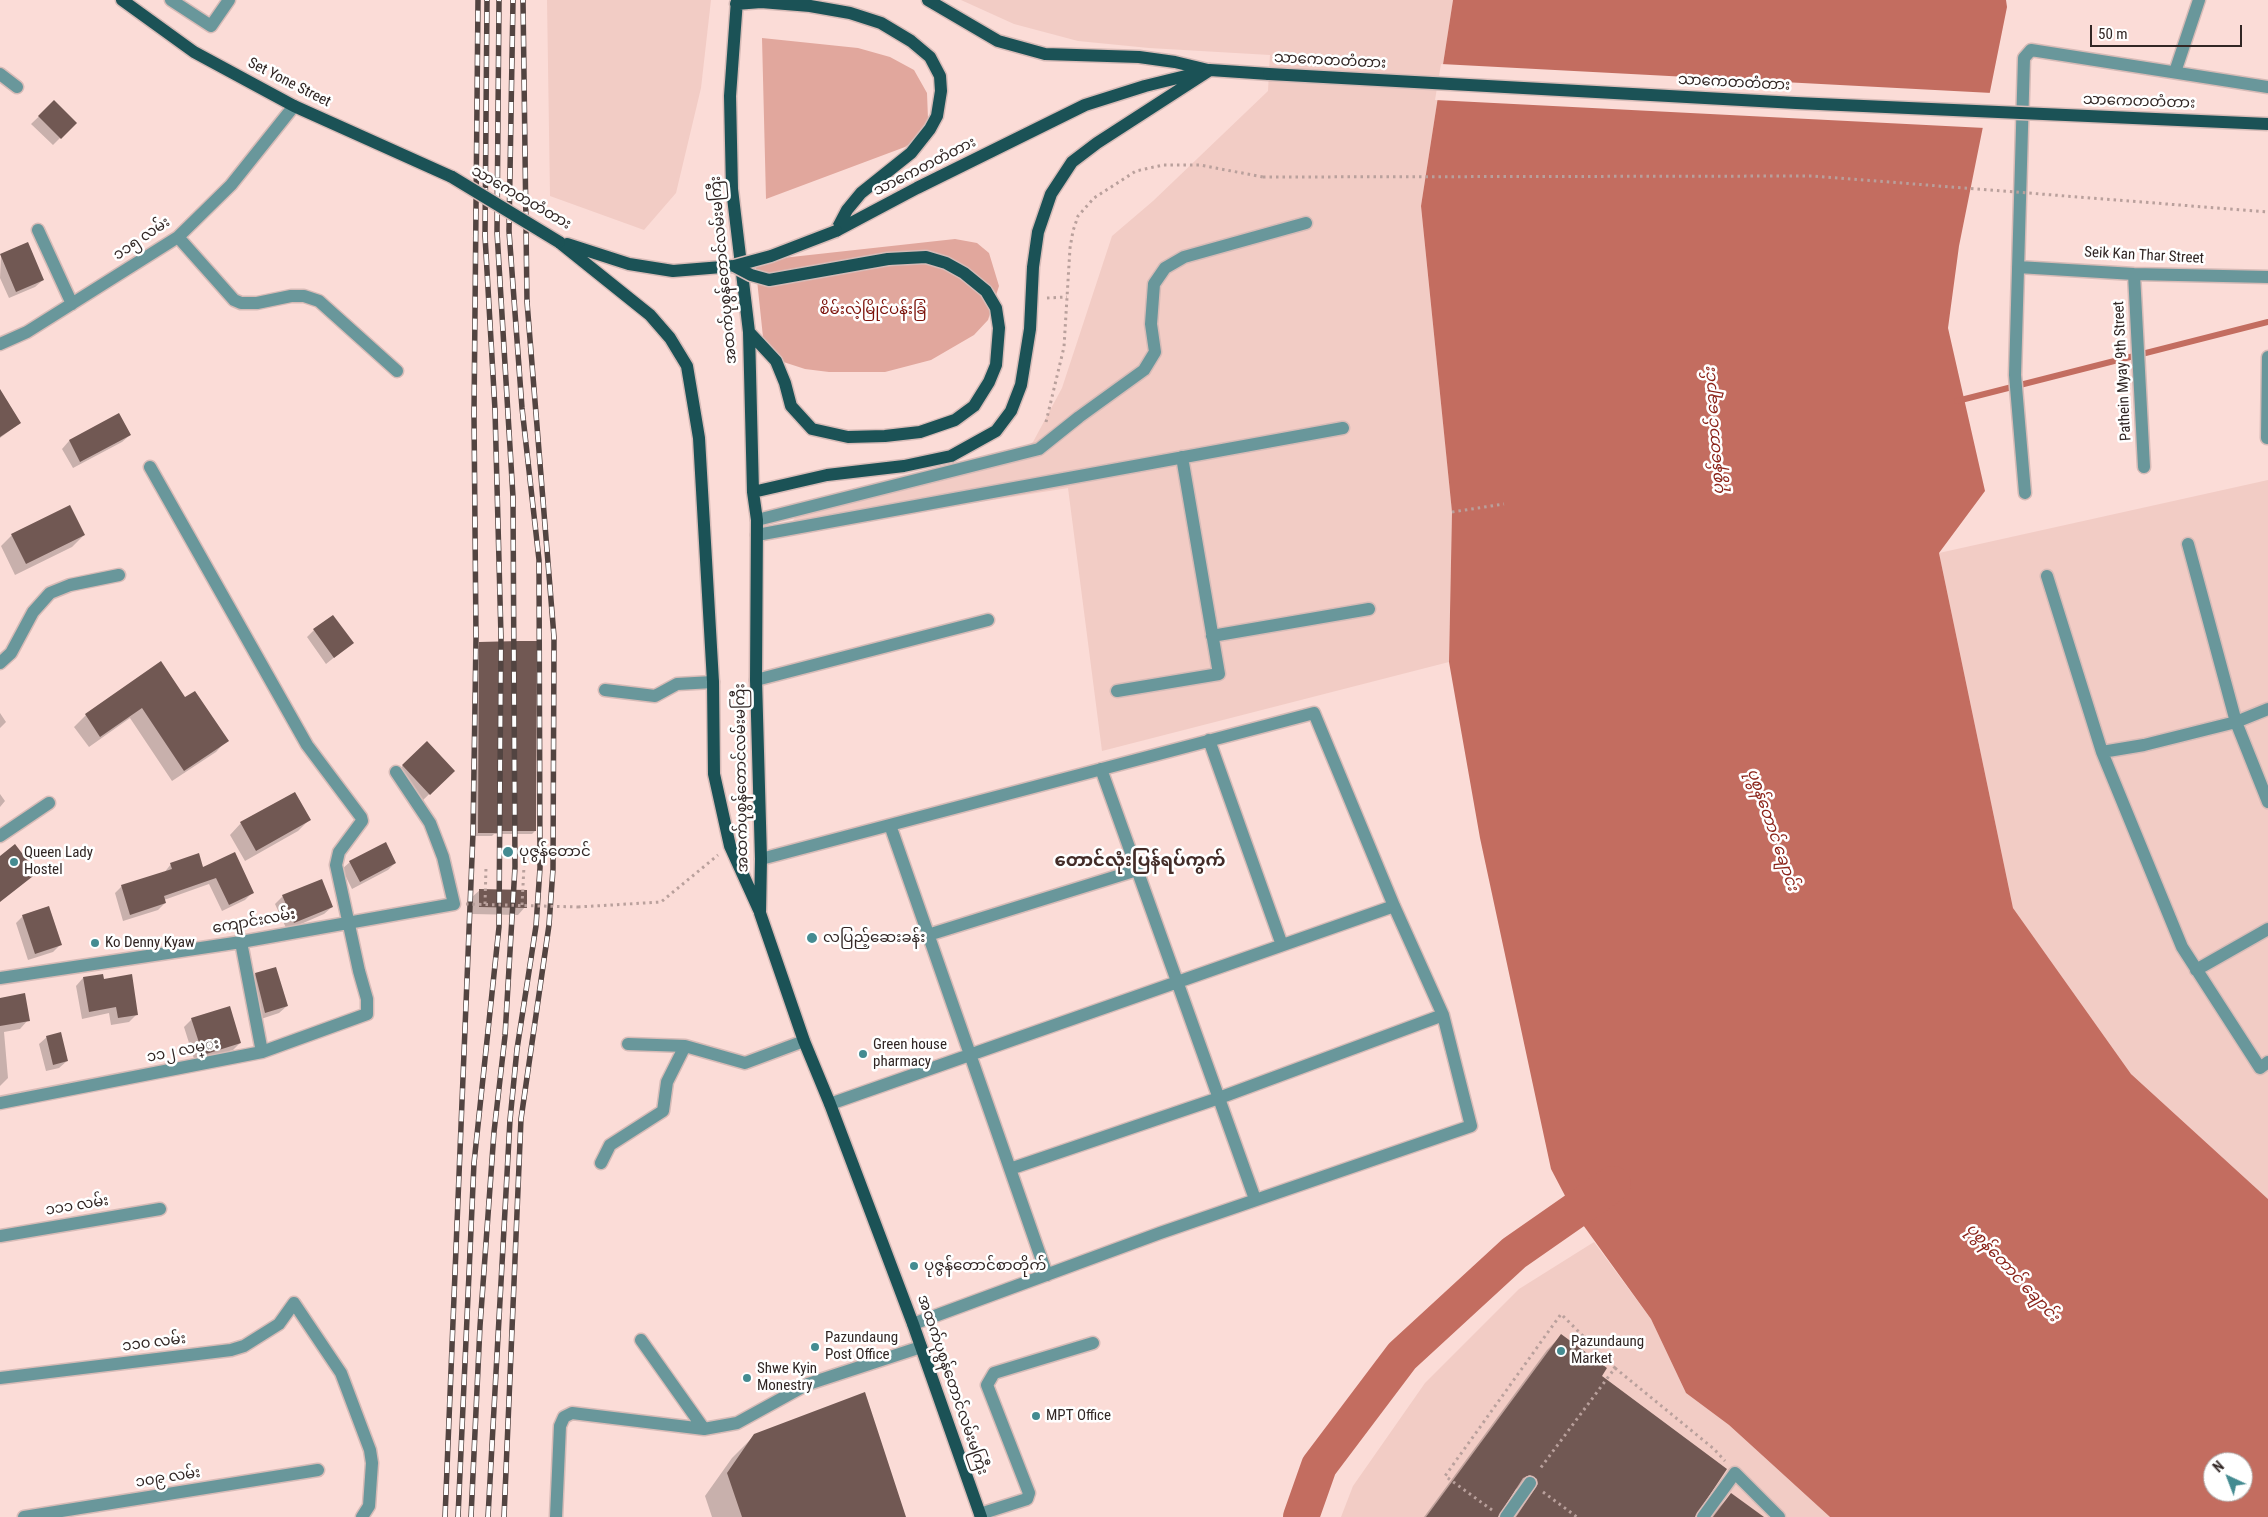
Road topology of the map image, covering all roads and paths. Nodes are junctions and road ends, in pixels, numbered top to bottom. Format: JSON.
{"nodes":[{"id":1,"x":122,"y":0,"type":"edge"},
{"id":2,"x":171,"y":0,"type":"edge"},
{"id":3,"x":230,"y":0,"type":"edge"},
{"id":4,"x":928,"y":0,"type":"edge"},
{"id":5,"x":2199,"y":0,"type":"edge"},
{"id":6,"x":737,"y":2,"type":"edge"},
{"id":7,"x":1210,"y":70,"type":"junction"},
{"id":8,"x":2175,"y":72,"type":"junction"},
{"id":9,"x":0,"y":74,"type":"edge"},
{"id":10,"x":16,"y":87,"type":"dead end"},
{"id":11,"x":2268,"y":87,"type":"edge"},
{"id":12,"x":294,"y":106,"type":"junction"},
{"id":13,"x":2268,"y":124,"type":"edge"},
{"id":14,"x":452,"y":177,"type":"joint"},
{"id":15,"x":2268,"y":212,"type":"edge"},
{"id":16,"x":1306,"y":222,"type":"dead end"},
{"id":17,"x":38,"y":230,"type":"dead end"},
{"id":18,"x":836,"y":230,"type":"junction"},
{"id":19,"x":178,"y":237,"type":"junction"},
{"id":20,"x":560,"y":242,"type":"junction"},
{"id":21,"x":734,"y":266,"type":"junction"},
{"id":22,"x":2018,"y":267,"type":"junction"},
{"id":23,"x":2134,"y":274,"type":"junction"},
{"id":24,"x":2268,"y":278,"type":"edge"},
{"id":25,"x":72,"y":304,"type":"junction"},
{"id":26,"x":749,"y":332,"type":"junction"},
{"id":27,"x":0,"y":344,"type":"edge"},
{"id":28,"x":2268,"y":358,"type":"edge"},
{"id":29,"x":397,"y":371,"type":"dead end"},
{"id":30,"x":1343,"y":428,"type":"dead end"},
{"id":31,"x":2267,"y":438,"type":"edge"},
{"id":32,"x":1039,"y":449,"type":"junction"},
{"id":33,"x":1182,"y":457,"type":"junction"},
{"id":34,"x":150,"y":467,"type":"dead end"},
{"id":35,"x":2144,"y":467,"type":"dead end"},
{"id":36,"x":753,"y":492,"type":"junction"},
{"id":37,"x":2025,"y":493,"type":"dead end"},
{"id":38,"x":1504,"y":504,"type":"dead end"},
{"id":39,"x":1452,"y":512,"type":"dead end"},
{"id":40,"x":757,"y":520,"type":"junction"},
{"id":41,"x":757,"y":534,"type":"junction"},
{"id":42,"x":2188,"y":544,"type":"dead end"},
{"id":43,"x":119,"y":575,"type":"dead end"},
{"id":44,"x":2047,"y":576,"type":"dead end"},
{"id":45,"x":1370,"y":609,"type":"dead end"},
{"id":46,"x":988,"y":620,"type":"dead end"},
{"id":47,"x":1212,"y":636,"type":"junction"},
{"id":48,"x":0,"y":663,"type":"edge"},
{"id":49,"x":756,"y":680,"type":"junction"},
{"id":50,"x":713,"y":682,"type":"junction"},
{"id":51,"x":605,"y":690,"type":"dead end"},
{"id":52,"x":1117,"y":692,"type":"dead end"},
{"id":53,"x":2268,"y":709,"type":"edge"},
{"id":54,"x":2236,"y":722,"type":"junction"},
{"id":55,"x":1209,"y":740,"type":"junction"},
{"id":56,"x":2102,"y":752,"type":"junction"},
{"id":57,"x":1101,"y":769,"type":"junction"},
{"id":58,"x":396,"y":772,"type":"dead end"},
{"id":59,"x":2268,"y":802,"type":"edge"},
{"id":60,"x":50,"y":803,"type":"dead end"},
{"id":61,"x":890,"y":825,"type":"junction"},
{"id":62,"x":0,"y":836,"type":"edge"},
{"id":63,"x":730,"y":846,"type":"junction"},
{"id":64,"x":761,"y":859,"type":"junction"},
{"id":65,"x":524,"y":866,"type":"dead end"},
{"id":66,"x":486,"y":867,"type":"dead end"},
{"id":67,"x":1137,"y":870,"type":"junction"},
{"id":68,"x":460,"y":904,"type":"junction"},
{"id":69,"x":485,"y":904,"type":"junction"},
{"id":70,"x":522,"y":905,"type":"junction"},
{"id":71,"x":1394,"y":906,"type":"junction"},
{"id":72,"x":760,"y":913,"type":"junction"},
{"id":73,"x":349,"y":922,"type":"junction"},
{"id":74,"x":2268,"y":929,"type":"edge"},
{"id":75,"x":928,"y":935,"type":"junction"},
{"id":76,"x":241,"y":942,"type":"junction"},
{"id":77,"x":1282,"y":945,"type":"junction"},
{"id":78,"x":2196,"y":970,"type":"junction"},
{"id":79,"x":0,"y":978,"type":"edge"},
{"id":80,"x":1177,"y":982,"type":"junction"},
{"id":81,"x":1443,"y":1015,"type":"junction"},
{"id":82,"x":804,"y":1041,"type":"junction"},
{"id":83,"x":628,"y":1044,"type":"dead end"},
{"id":84,"x":685,"y":1046,"type":"junction"},
{"id":85,"x":262,"y":1052,"type":"junction"},
{"id":86,"x":970,"y":1055,"type":"junction"},
{"id":87,"x":2268,"y":1062,"type":"edge"},
{"id":88,"x":1219,"y":1098,"type":"junction"},
{"id":89,"x":0,"y":1103,"type":"edge"},
{"id":90,"x":830,"y":1104,"type":"junction"},
{"id":91,"x":601,"y":1163,"type":"dead end"},
{"id":92,"x":1010,"y":1169,"type":"junction"},
{"id":93,"x":1255,"y":1199,"type":"junction"},
{"id":94,"x":160,"y":1209,"type":"dead end"},
{"id":95,"x":0,"y":1236,"type":"edge"},
{"id":96,"x":1047,"y":1275,"type":"junction"},
{"id":97,"x":914,"y":1324,"type":"junction"},
{"id":98,"x":641,"y":1340,"type":"dead end"},
{"id":99,"x":1093,"y":1343,"type":"dead end"},
{"id":100,"x":921,"y":1347,"type":"junction"},
{"id":101,"x":1615,"y":1368,"type":"junction"},
{"id":102,"x":0,"y":1378,"type":"edge"},
{"id":103,"x":704,"y":1429,"type":"junction"},
{"id":104,"x":318,"y":1470,"type":"dead end"},
{"id":105,"x":1735,"y":1472,"type":"junction"},
{"id":106,"x":1530,"y":1483,"type":"junction"},
{"id":107,"x":1493,"y":1511,"type":"dead end"},
{"id":108,"x":981,"y":1516,"type":"edge"},
{"id":109,"x":24,"y":1517,"type":"edge"},
{"id":110,"x":362,"y":1517,"type":"edge"},
{"id":111,"x":556,"y":1517,"type":"edge"},
{"id":112,"x":1506,"y":1517,"type":"edge"},
{"id":113,"x":1577,"y":1517,"type":"edge"},
{"id":114,"x":1702,"y":1517,"type":"edge"},
{"id":115,"x":1779,"y":1517,"type":"edge"}],
"edges":[{"from":1,"to":12,"type":"main road","name":"Set Yone Street"},
{"from":2,"to":3,"type":"street"},
{"from":4,"to":7,"type":"main road"},
{"from":5,"to":8,"type":"street"},
{"from":6,"to":18,"type":"main road"},
{"from":6,"to":26,"type":"main road","name":"အထက်ပုစွန်တောင်လမ်းမကြီး"},
{"from":7,"to":13,"type":"main road","name":"သာကေတတံတား","bridge":true},
{"from":7,"to":18,"type":"main road","name":"သာကေတတံတား"},
{"from":7,"to":36,"type":"main road"},
{"from":8,"to":11,"type":"street"},
{"from":8,"to":22,"type":"street"},
{"from":9,"to":10,"type":"street"},
{"from":12,"to":14,"type":"main road","name":"Set Yone Street"},
{"from":12,"to":19,"type":"street","name":"၁၁၅ လမ်း"},
{"from":14,"to":20,"type":"main road","name":"သာကေတတံတား","bridge":true},
{"from":15,"to":32,"type":"path","bridge":true},
{"from":16,"to":32,"type":"street"},
{"from":17,"to":25,"type":"street"},
{"from":18,"to":21,"type":"main road","name":"သာကေတတံတား","bridge":true},
{"from":19,"to":25,"type":"street","name":"၁၁၅ လမ်း"},
{"from":19,"to":29,"type":"street"},
{"from":20,"to":21,"type":"main road","name":"သာကေတတံတား"},
{"from":20,"to":50,"type":"main road"},
{"from":21,"to":26,"type":"main road","bridge":true},
{"from":22,"to":23,"type":"street","name":"Seik Kan Thar Street"},
{"from":22,"to":37,"type":"street"},
{"from":23,"to":24,"type":"street","name":"Seik Kan Thar Street"},
{"from":23,"to":35,"type":"street","name":"Pathein Myay 9th Street"},
{"from":25,"to":27,"type":"street","name":"၁၁၅ လမ်း"},
{"from":26,"to":36,"type":"main road","name":"အထက်ပုစွန်တောင်လမ်းမကြီး"},
{"from":28,"to":31,"type":"street"},
{"from":30,"to":33,"type":"street"},
{"from":32,"to":40,"type":"street"},
{"from":33,"to":41,"type":"street"},
{"from":33,"to":47,"type":"street"},
{"from":34,"to":73,"type":"street"},
{"from":36,"to":40,"type":"main road","name":"အထက်ပုစွန်တောင်လမ်းမကြီး"},
{"from":38,"to":39,"type":"path"},
{"from":40,"to":41,"type":"main road","name":"အထက်ပုစွန်တောင်လမ်းမကြီး"},
{"from":41,"to":49,"type":"main road","name":"အထက်ပုစွန်တောင်လမ်းမကြီး"},
{"from":42,"to":54,"type":"street"},
{"from":43,"to":48,"type":"street"},
{"from":44,"to":56,"type":"street"},
{"from":45,"to":47,"type":"street"},
{"from":46,"to":49,"type":"street"},
{"from":47,"to":52,"type":"street"},
{"from":49,"to":64,"type":"main road","name":"အထက်ပုစွန်တောင်လမ်းမကြီး"},
{"from":50,"to":51,"type":"street"},
{"from":50,"to":63,"type":"main road"},
{"from":53,"to":54,"type":"street"},
{"from":54,"to":56,"type":"street"},
{"from":54,"to":59,"type":"street"},
{"from":55,"to":57,"type":"street"},
{"from":55,"to":71,"type":"street"},
{"from":55,"to":77,"type":"street"},
{"from":56,"to":78,"type":"street"},
{"from":57,"to":61,"type":"street"},
{"from":57,"to":67,"type":"street"},
{"from":58,"to":68,"type":"street"},
{"from":60,"to":62,"type":"street"},
{"from":61,"to":64,"type":"street"},
{"from":61,"to":75,"type":"street"},
{"from":63,"to":70,"type":"path","bridge":true},
{"from":63,"to":72,"type":"main road"},
{"from":64,"to":72,"type":"main road","name":"အထက်ပုစွန်တောင်လမ်းမကြီး"},
{"from":65,"to":70,"type":"path"},
{"from":66,"to":69,"type":"path"},
{"from":67,"to":75,"type":"street"},
{"from":67,"to":80,"type":"street"},
{"from":68,"to":69,"type":"path","bridge":true},
{"from":68,"to":73,"type":"street","name":"ကျောင်းလမ်း"},
{"from":69,"to":70,"type":"path","bridge":true},
{"from":71,"to":77,"type":"street"},
{"from":71,"to":81,"type":"street"},
{"from":72,"to":82,"type":"main road","name":"အထက်ပုစွန်တောင်လမ်းမကြီး"},
{"from":73,"to":76,"type":"street","name":"ကျောင်းလမ်း"},
{"from":73,"to":85,"type":"street","name":"၁၁၂ လမ္း"},
{"from":74,"to":78,"type":"street"},
{"from":75,"to":86,"type":"street"},
{"from":76,"to":79,"type":"street","name":"ကျောင်းလမ်း"},
{"from":76,"to":85,"type":"street"},
{"from":77,"to":80,"type":"street"},
{"from":78,"to":87,"type":"street"},
{"from":80,"to":86,"type":"street"},
{"from":80,"to":88,"type":"street"},
{"from":81,"to":88,"type":"street"},
{"from":81,"to":93,"type":"street"},
{"from":82,"to":84,"type":"street"},
{"from":82,"to":90,"type":"main road","name":"အထက်ပုစွန်တောင်လမ်းမကြီး"},
{"from":83,"to":84,"type":"street"},
{"from":84,"to":91,"type":"street"},
{"from":85,"to":89,"type":"street","name":"၁၁၂ လမ္း"},
{"from":86,"to":90,"type":"street"},
{"from":86,"to":92,"type":"street"},
{"from":88,"to":92,"type":"street"},
{"from":88,"to":93,"type":"street"},
{"from":90,"to":97,"type":"main road","name":"အထက်ပုစွန်တောင်လမ်းမကြီး"},
{"from":92,"to":96,"type":"street"},
{"from":93,"to":96,"type":"street"},
{"from":94,"to":95,"type":"street","name":"၁၁၁ လမ်း"},
{"from":96,"to":97,"type":"street"},
{"from":97,"to":100,"type":"main road","name":"အထက်ပုစွန်တောင်လမ်းမကြီး"},
{"from":98,"to":103,"type":"street"},
{"from":99,"to":108,"type":"street"},
{"from":100,"to":103,"type":"street"},
{"from":100,"to":108,"type":"main road","name":"အထက်ပုစွန်တောင်လမ်းမကြီး"},
{"from":101,"to":105,"type":"path"},
{"from":101,"to":106,"type":"path"},
{"from":101,"to":107,"type":"path"},
{"from":102,"to":110,"type":"street","name":"၁၁၀ လမ်း"},
{"from":103,"to":111,"type":"street"},
{"from":104,"to":109,"type":"street","name":"၁၀၉ လမ်း"},
{"from":105,"to":114,"type":"street"},
{"from":105,"to":115,"type":"street"},
{"from":106,"to":112,"type":"street"},
{"from":106,"to":113,"type":"path"}]}
